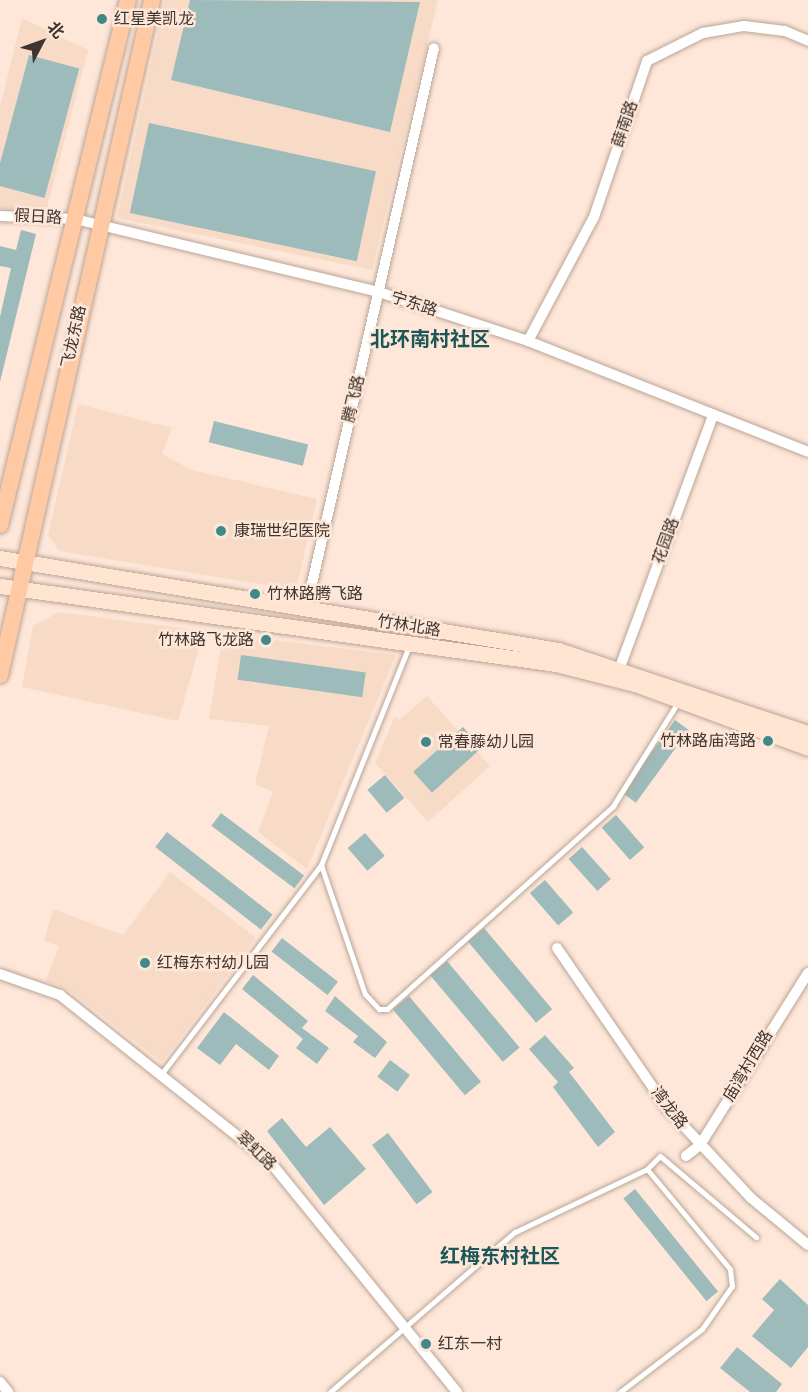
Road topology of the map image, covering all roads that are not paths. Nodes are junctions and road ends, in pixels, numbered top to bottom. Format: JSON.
{"nodes":[{"id":1,"x":128,"y":0,"type":"edge"},
{"id":2,"x":152,"y":0,"type":"edge"},
{"id":3,"x":808,"y":42,"type":"edge"},
{"id":4,"x":434,"y":48,"type":"dead end"},
{"id":5,"x":0,"y":216,"type":"edge"},
{"id":6,"x":75,"y":219,"type":"junction"},
{"id":7,"x":99,"y":224,"type":"junction"},
{"id":8,"x":379,"y":292,"type":"junction"},
{"id":9,"x":528,"y":341,"type":"junction"},
{"id":10,"x":713,"y":415,"type":"junction"},
{"id":11,"x":808,"y":452,"type":"edge"},
{"id":12,"x":0,"y":525,"type":"edge"},
{"id":13,"x":0,"y":558,"type":"edge"},
{"id":14,"x":24,"y":563,"type":"junction"},
{"id":15,"x":0,"y":586,"type":"edge"},
{"id":16,"x":18,"y":590,"type":"junction"},
{"id":17,"x":306,"y":610,"type":"junction"},
{"id":18,"x":410,"y":644,"type":"junction"},
{"id":19,"x":620,"y":667,"type":"junction"},
{"id":20,"x":0,"y":675,"type":"edge"},
{"id":21,"x":679,"y":700,"type":"junction"},
{"id":22,"x":808,"y":733,"type":"edge"},
{"id":23,"x":808,"y":748,"type":"edge"},
{"id":24,"x":321,"y":865,"type":"junction"},
{"id":25,"x":557,"y":948,"type":"dead end"},
{"id":26,"x":808,"y":973,"type":"edge"},
{"id":27,"x":0,"y":974,"type":"edge"},
{"id":28,"x":162,"y":1072,"type":"junction"},
{"id":29,"x":700,"y":1145,"type":"junction"},
{"id":30,"x":686,"y":1155,"type":"dead end"},
{"id":31,"x":647,"y":1169,"type":"junction"},
{"id":32,"x":756,"y":1237,"type":"dead end"},
{"id":33,"x":808,"y":1245,"type":"edge"},
{"id":34,"x":404,"y":1329,"type":"junction"},
{"id":35,"x":0,"y":1382,"type":"edge"},
{"id":36,"x":8,"y":1392,"type":"edge"},
{"id":37,"x":330,"y":1392,"type":"edge"},
{"id":38,"x":457,"y":1392,"type":"edge"},
{"id":39,"x":620,"y":1392,"type":"edge"}],
"edges":[{"from":1,"to":6,"type":"main road","name":"飞龙东路"},
{"from":2,"to":7,"type":"main road","name":"飞龙东路"},
{"from":3,"to":9,"type":"street","name":"薛南路"},
{"from":4,"to":8,"type":"street","name":"腾飞路"},
{"from":5,"to":6,"type":"street","name":"假日路"},
{"from":6,"to":7,"type":"street","name":"宁东路"},
{"from":6,"to":12,"type":"main road","name":"飞龙东路"},
{"from":7,"to":8,"type":"street","name":"宁东路"},
{"from":7,"to":14,"type":"main road","name":"飞龙东路"},
{"from":8,"to":9,"type":"street","name":"宁东路"},
{"from":8,"to":17,"type":"street","name":"腾飞路"},
{"from":9,"to":10,"type":"street","name":"宁东路"},
{"from":10,"to":11,"type":"street","name":"宁东路"},
{"from":10,"to":19,"type":"street","name":"花园路"},
{"from":13,"to":14,"type":"main road","name":"竹林北路"},
{"from":14,"to":16,"type":"main road","name":"飞龙东路"},
{"from":14,"to":17,"type":"main road","name":"竹林北路"},
{"from":15,"to":16,"type":"main road","name":"竹林北路"},
{"from":16,"to":18,"type":"main road","name":"竹林北路"},
{"from":16,"to":20,"type":"main road","name":"飞龙东路"},
{"from":17,"to":19,"type":"main road","name":"竹林北路"},
{"from":18,"to":21,"type":"main road","name":"竹林北路"},
{"from":18,"to":24,"type":"lane"},
{"from":19,"to":22,"type":"main road","name":"竹林北路"},
{"from":21,"to":23,"type":"main road","name":"竹林北路"},
{"from":21,"to":24,"type":"lane"},
{"from":24,"to":28,"type":"lane"},
{"from":25,"to":29,"type":"street","name":"湾龙路"},
{"from":26,"to":29,"type":"street","name":"庙湾村西路"},
{"from":27,"to":28,"type":"street","name":"翠虹路"},
{"from":28,"to":34,"type":"street","name":"翠虹路"},
{"from":29,"to":30,"type":"street","name":"庙湾村西路"},
{"from":29,"to":33,"type":"street","name":"湾龙路"},
{"from":31,"to":32,"type":"lane"},
{"from":31,"to":34,"type":"lane"},
{"from":31,"to":39,"type":"lane"},
{"from":34,"to":37,"type":"lane"},
{"from":34,"to":38,"type":"street","name":"翠虹路"},
{"from":35,"to":36,"type":"street"}]}
